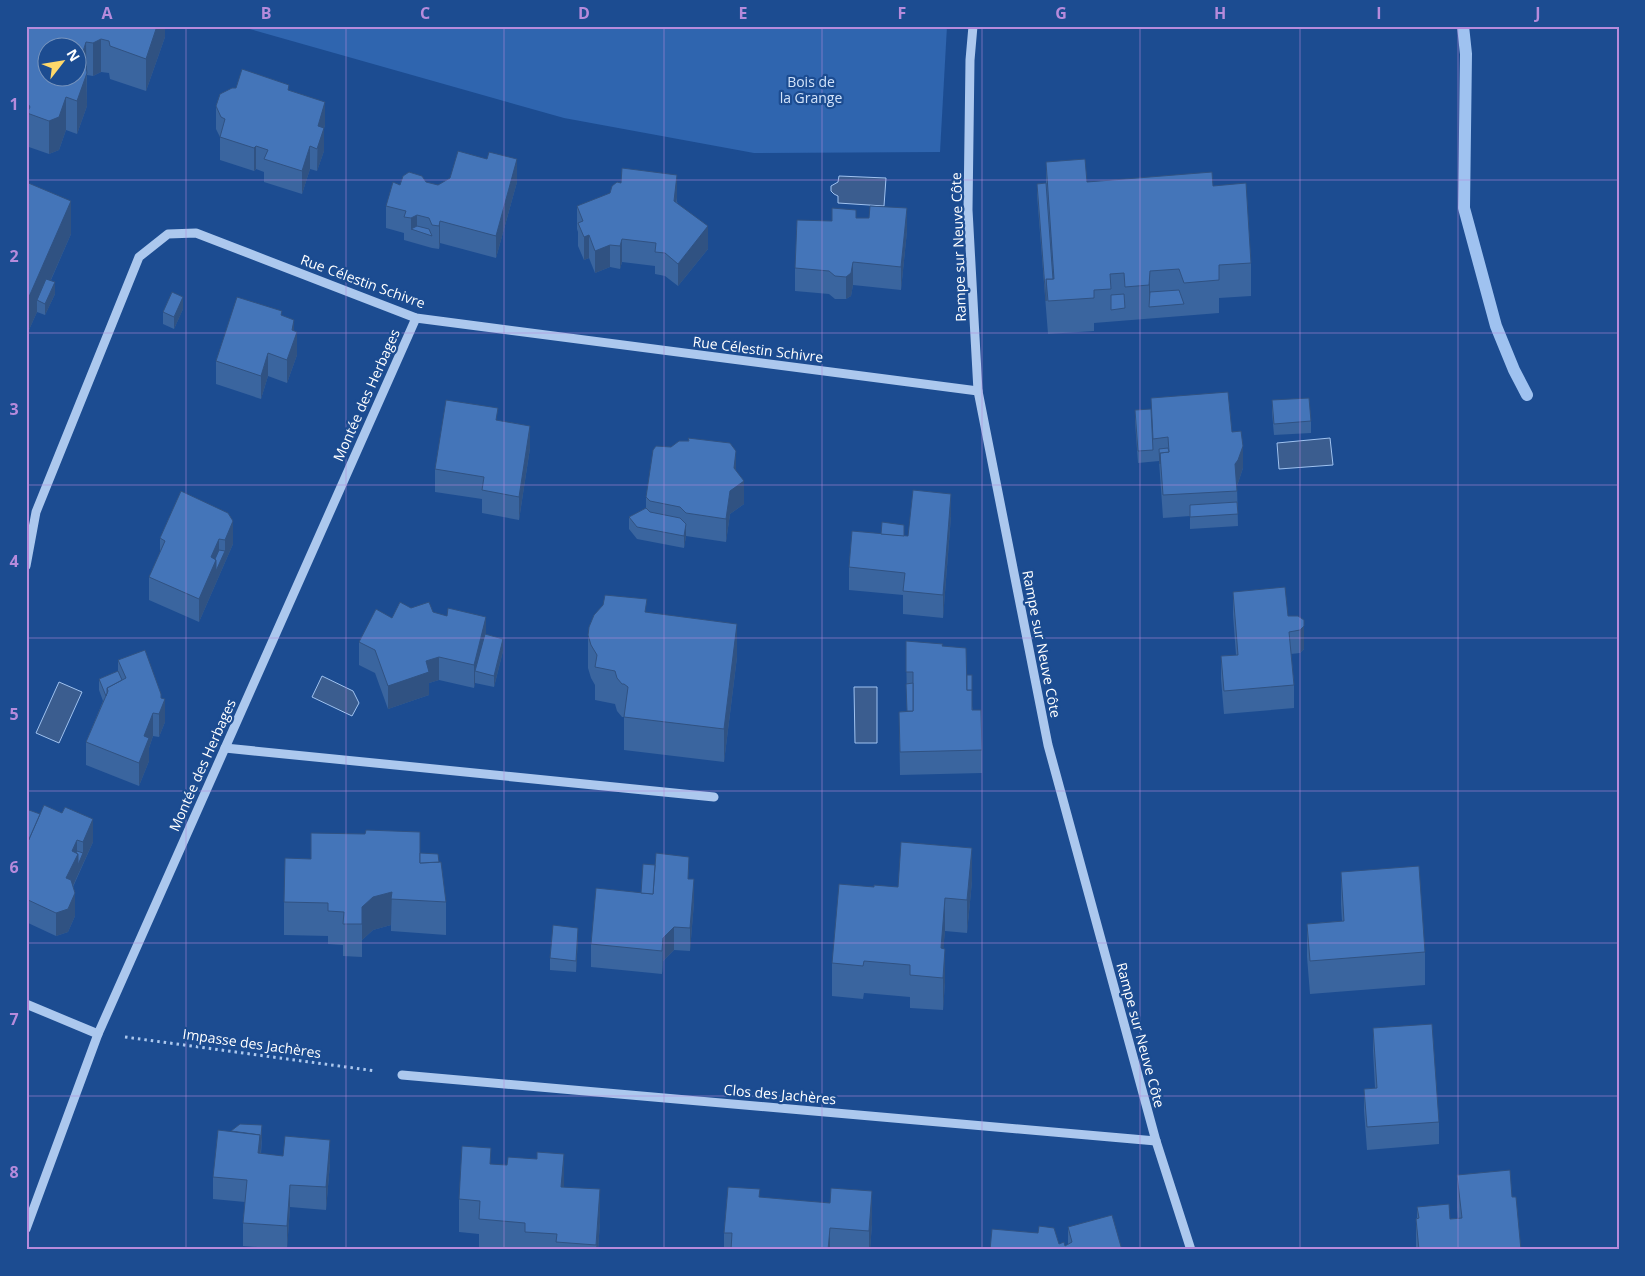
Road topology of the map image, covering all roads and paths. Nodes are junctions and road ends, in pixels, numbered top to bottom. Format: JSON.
{"nodes":[{"id":1,"x":973,"y":26,"type":"edge"},
{"id":2,"x":416,"y":318,"type":"junction"},
{"id":3,"x":978,"y":391,"type":"junction"},
{"id":4,"x":26,"y":566,"type":"edge"},
{"id":5,"x":225,"y":748,"type":"junction"},
{"id":6,"x":714,"y":797,"type":"dead end"},
{"id":7,"x":26,"y":1004,"type":"edge"},
{"id":8,"x":98,"y":1034,"type":"junction"},
{"id":9,"x":402,"y":1075,"type":"joint"},
{"id":10,"x":1156,"y":1141,"type":"junction"},
{"id":11,"x":26,"y":1229,"type":"edge"},
{"id":12,"x":1191,"y":1250,"type":"edge"}],
"edges":[{"from":1,"to":3,"type":"street","name":"Rampe sur Neuve Côte"},
{"from":2,"to":3,"type":"street","name":"Rue Célestin Schivre"},
{"from":2,"to":4,"type":"street","name":"Rue Célestin Schivre"},
{"from":2,"to":5,"type":"street","name":"Montée des Herbages"},
{"from":3,"to":10,"type":"street","name":"Rampe sur Neuve Côte"},
{"from":5,"to":6,"type":"street"},
{"from":5,"to":8,"type":"street","name":"Montée des Herbages"},
{"from":7,"to":8,"type":"street"},
{"from":8,"to":9,"type":"path","name":"Impasse des Jachères"},
{"from":8,"to":11,"type":"street","name":"Montée des Herbages"},
{"from":9,"to":10,"type":"street","name":"Clos des Jachères"},
{"from":10,"to":12,"type":"street","name":"Rampe sur Neuve Côte"}]}
